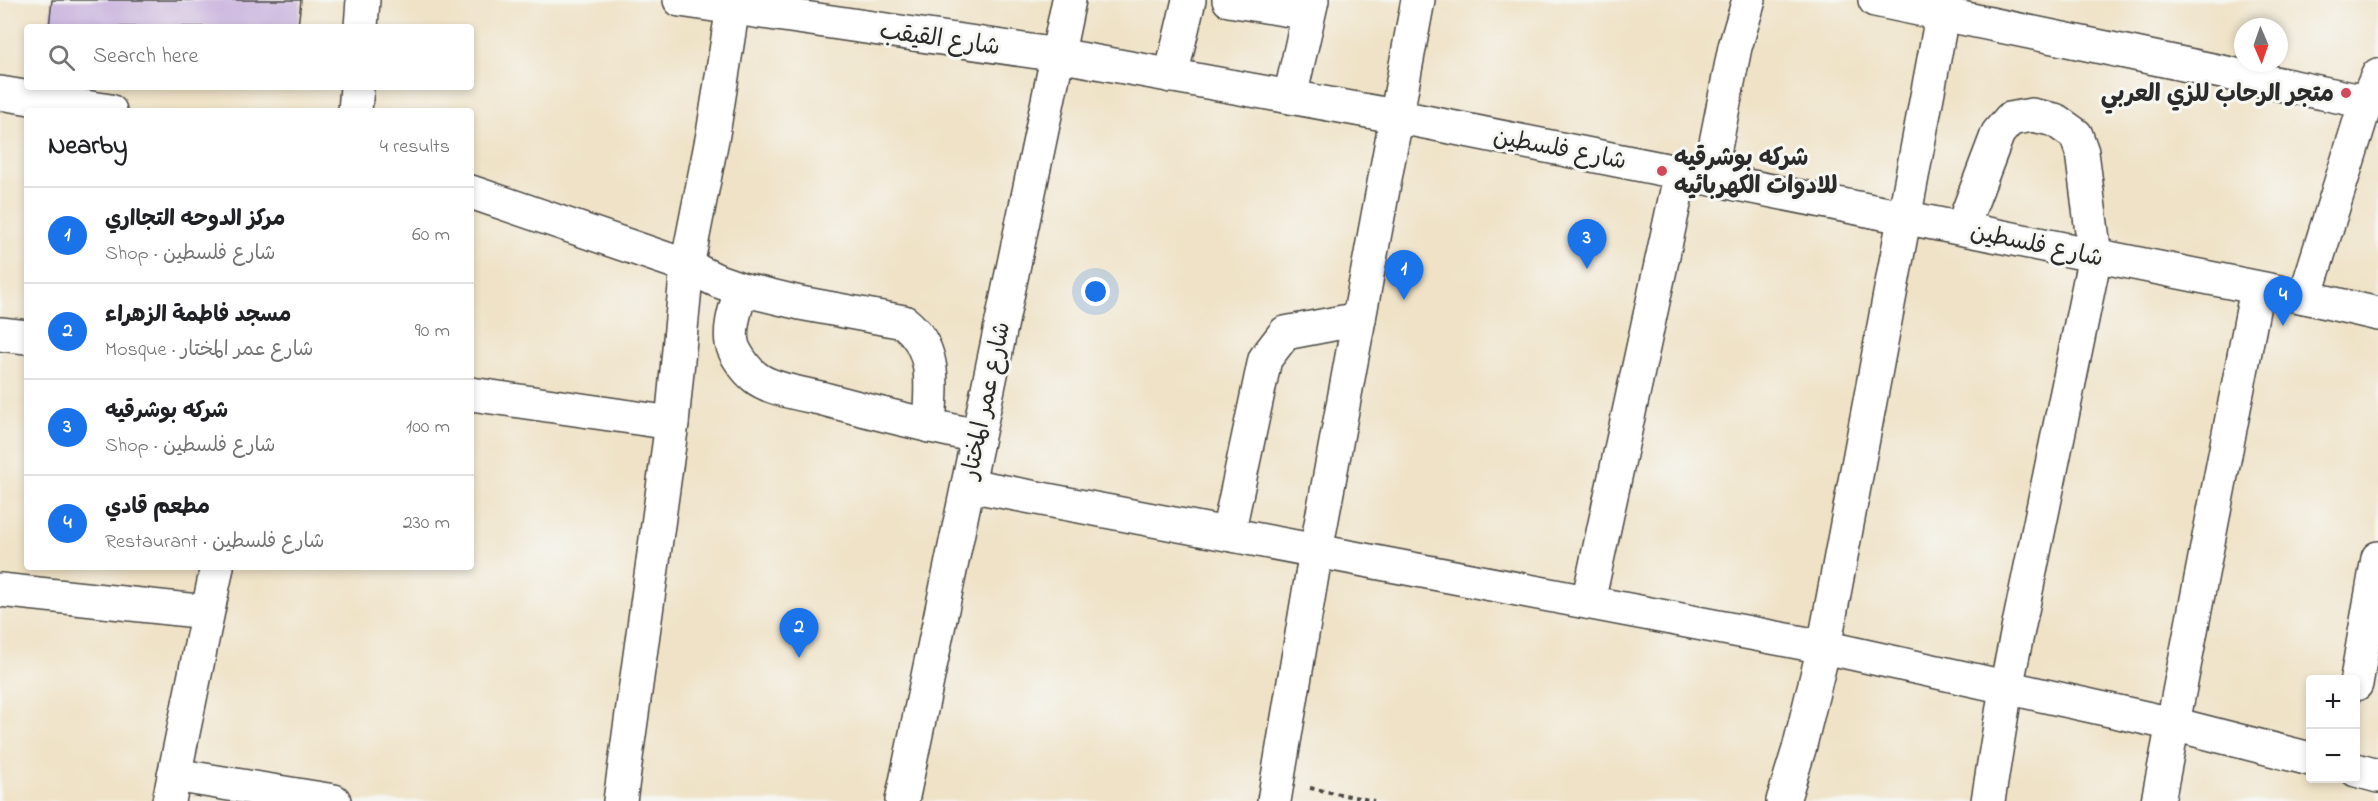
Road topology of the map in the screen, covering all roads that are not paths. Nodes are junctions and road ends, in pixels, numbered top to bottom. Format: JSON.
{"nodes":[{"id":1,"x":363,"y":0,"type":"edge"},
{"id":2,"x":680,"y":0,"type":"edge"},
{"id":3,"x":1069,"y":0,"type":"edge"},
{"id":4,"x":1189,"y":0,"type":"edge"},
{"id":5,"x":1228,"y":0,"type":"edge"},
{"id":6,"x":1418,"y":0,"type":"edge"},
{"id":7,"x":1749,"y":0,"type":"edge"},
{"id":8,"x":1875,"y":0,"type":"edge"},
{"id":9,"x":733,"y":4,"type":"edge"},
{"id":10,"x":1310,"y":7,"type":"edge"},
{"id":11,"x":1944,"y":7,"type":"edge"},
{"id":12,"x":361,"y":24,"type":"edge"},
{"id":13,"x":1058,"y":55,"type":"junction"},
{"id":14,"x":1171,"y":76,"type":"junction"},
{"id":15,"x":2372,"y":88,"type":"edge"},
{"id":16,"x":357,"y":90,"type":"edge"},
{"id":17,"x":0,"y":93,"type":"edge"},
{"id":18,"x":1290,"y":97,"type":"junction"},
{"id":19,"x":92,"y":108,"type":"edge"},
{"id":20,"x":355,"y":108,"type":"edge"},
{"id":21,"x":1395,"y":116,"type":"junction"},
{"id":22,"x":1695,"y":175,"type":"junction"},
{"id":23,"x":474,"y":193,"type":"edge"},
{"id":24,"x":1904,"y":216,"type":"junction"},
{"id":25,"x":1962,"y":228,"type":"junction"},
{"id":26,"x":2095,"y":256,"type":"junction"},
{"id":27,"x":687,"y":266,"type":"junction"},
{"id":28,"x":741,"y":289,"type":"junction"},
{"id":29,"x":2257,"y":289,"type":"junction"},
{"id":30,"x":2305,"y":297,"type":"junction"},
{"id":31,"x":2378,"y":314,"type":"edge"},
{"id":32,"x":1359,"y":319,"type":"junction"},
{"id":33,"x":0,"y":334,"type":"edge"},
{"id":34,"x":24,"y":337,"type":"edge"},
{"id":35,"x":474,"y":394,"type":"edge"},
{"id":36,"x":672,"y":423,"type":"junction"},
{"id":37,"x":928,"y":426,"type":"junction"},
{"id":38,"x":977,"y":436,"type":"junction"},
{"id":39,"x":968,"y":485,"type":"junction"},
{"id":40,"x":1228,"y":534,"type":"junction"},
{"id":41,"x":1317,"y":551,"type":"junction"},
{"id":42,"x":2378,"y":558,"type":"edge"},
{"id":43,"x":216,"y":570,"type":"edge"},
{"id":44,"x":0,"y":590,"type":"edge"},
{"id":45,"x":1588,"y":602,"type":"junction"},
{"id":46,"x":207,"y":612,"type":"junction"},
{"id":47,"x":1824,"y":647,"type":"junction"},
{"id":48,"x":2357,"y":675,"type":"edge"},
{"id":49,"x":2006,"y":688,"type":"junction"},
{"id":50,"x":2174,"y":724,"type":"junction"},
{"id":51,"x":2306,"y":758,"type":"edge"},
{"id":52,"x":2360,"y":771,"type":"edge"},
{"id":53,"x":2378,"y":776,"type":"edge"},
{"id":54,"x":172,"y":788,"type":"edge"},
{"id":55,"x":1276,"y":791,"type":"edge"},
{"id":56,"x":334,"y":801,"type":"edge"},
{"id":57,"x":620,"y":801,"type":"edge"},
{"id":58,"x":902,"y":801,"type":"edge"},
{"id":59,"x":1783,"y":801,"type":"edge"},
{"id":60,"x":1988,"y":801,"type":"edge"},
{"id":61,"x":2158,"y":801,"type":"edge"}],
"edges":[{"from":1,"to":12,"type":"street"},
{"from":2,"to":9,"type":"street","name":"شارع القيقب"},
{"from":3,"to":13,"type":"street","name":"شارع عمر المختار"},
{"from":4,"to":14,"type":"street"},
{"from":5,"to":10,"type":"street"},
{"from":6,"to":21,"type":"street"},
{"from":7,"to":22,"type":"street"},
{"from":8,"to":11,"type":"street"},
{"from":9,"to":13,"type":"street","name":"شارع القيقب"},
{"from":9,"to":27,"type":"street"},
{"from":10,"to":18,"type":"street"},
{"from":11,"to":15,"type":"street"},
{"from":11,"to":24,"type":"street"},
{"from":13,"to":14,"type":"street","name":"شارع فلسطين"},
{"from":13,"to":38,"type":"street","name":"شارع عمر المختار"},
{"from":14,"to":18,"type":"street","name":"شارع فلسطين"},
{"from":15,"to":30,"type":"street"},
{"from":16,"to":20,"type":"street"},
{"from":17,"to":19,"type":"street"},
{"from":18,"to":21,"type":"street","name":"شارع فلسطين"},
{"from":21,"to":22,"type":"street","name":"شارع فلسطين"},
{"from":21,"to":32,"type":"street"},
{"from":22,"to":24,"type":"street","name":"شارع فلسطين"},
{"from":22,"to":45,"type":"street"},
{"from":23,"to":27,"type":"street"},
{"from":24,"to":25,"type":"street","name":"شارع فلسطين"},
{"from":24,"to":47,"type":"street"},
{"from":25,"to":26,"type":"street","name":"شارع فلسطين"},
{"from":25,"to":26,"type":"street"},
{"from":26,"to":29,"type":"street","name":"شارع فلسطين"},
{"from":26,"to":49,"type":"street"},
{"from":27,"to":28,"type":"street"},
{"from":27,"to":36,"type":"street"},
{"from":28,"to":37,"type":"street"},
{"from":28,"to":37,"type":"street"},
{"from":29,"to":30,"type":"street","name":"شارع فلسطين"},
{"from":29,"to":50,"type":"street"},
{"from":30,"to":31,"type":"street","name":"شارع فلسطين"},
{"from":32,"to":40,"type":"street"},
{"from":32,"to":41,"type":"street"},
{"from":33,"to":34,"type":"street"},
{"from":35,"to":36,"type":"street"},
{"from":36,"to":57,"type":"street"},
{"from":37,"to":38,"type":"street"},
{"from":38,"to":39,"type":"street","name":"شارع عمر المختار"},
{"from":39,"to":40,"type":"street"},
{"from":39,"to":58,"type":"street","name":"شارع عمر المختار"},
{"from":40,"to":41,"type":"street"},
{"from":41,"to":45,"type":"street"},
{"from":41,"to":55,"type":"street"},
{"from":42,"to":48,"type":"street"},
{"from":43,"to":46,"type":"street"},
{"from":44,"to":46,"type":"street"},
{"from":45,"to":47,"type":"street"},
{"from":46,"to":54,"type":"street"},
{"from":47,"to":49,"type":"street"},
{"from":47,"to":59,"type":"street"},
{"from":49,"to":50,"type":"street"},
{"from":49,"to":60,"type":"street"},
{"from":50,"to":51,"type":"street"},
{"from":50,"to":61,"type":"street"},
{"from":52,"to":53,"type":"street"},
{"from":54,"to":56,"type":"street"}]}
